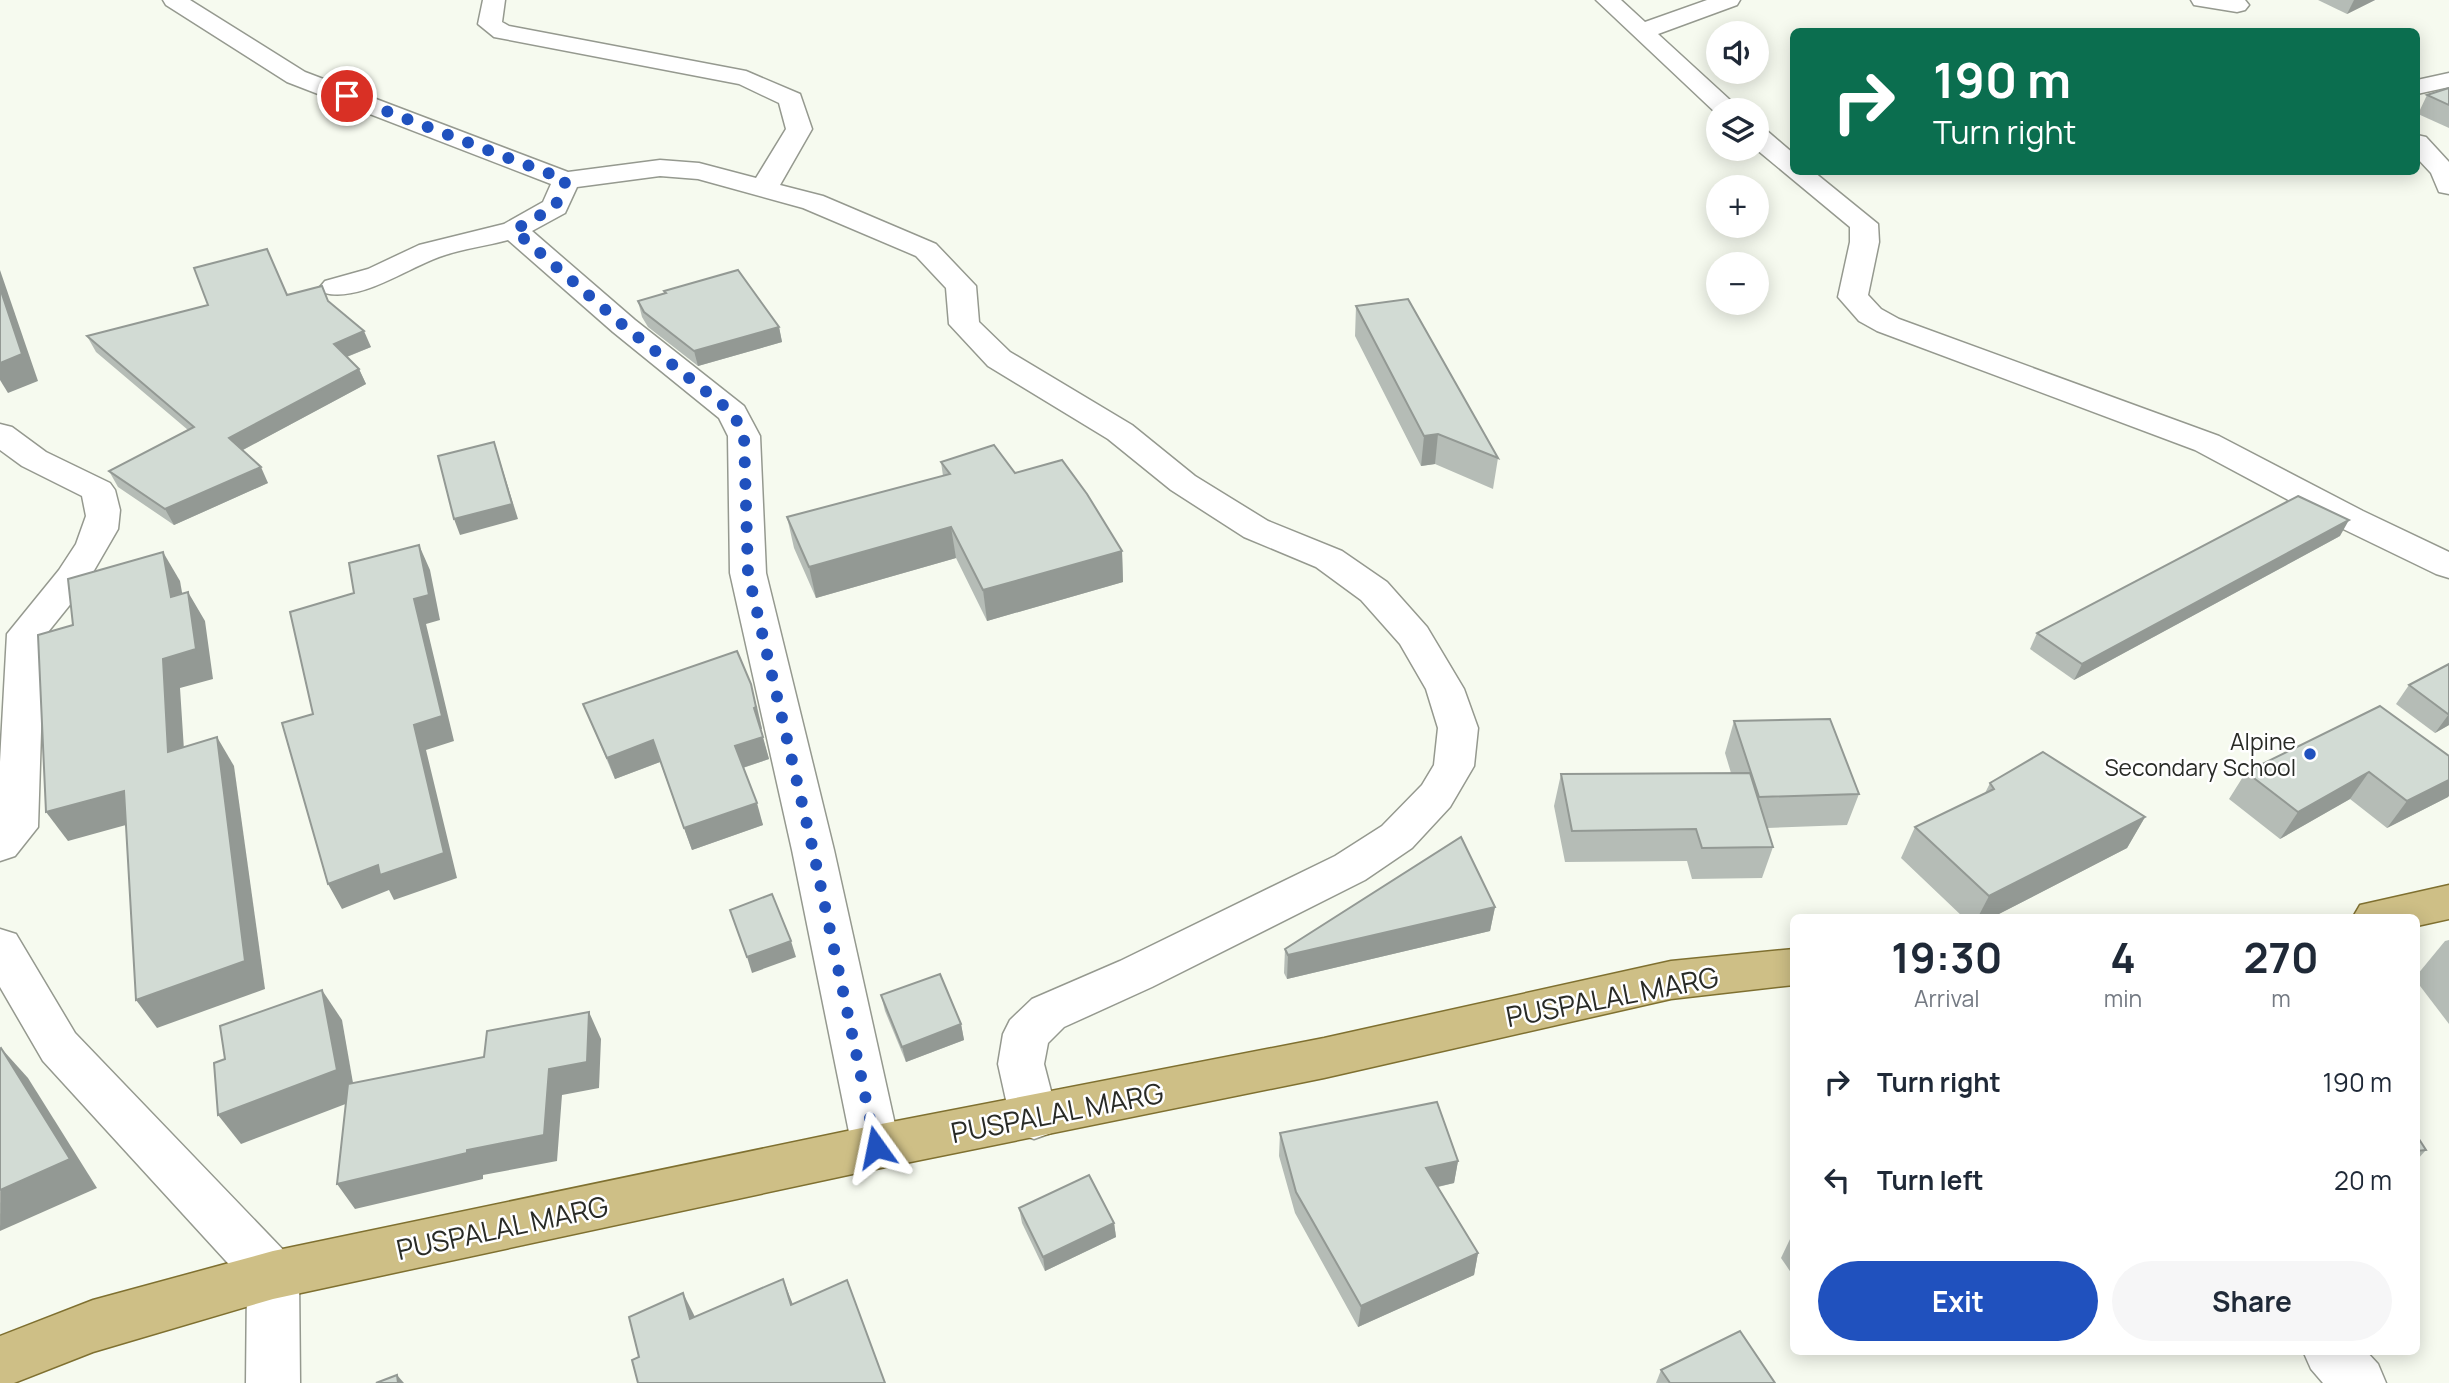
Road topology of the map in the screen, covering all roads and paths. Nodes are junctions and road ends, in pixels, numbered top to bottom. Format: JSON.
{"nodes":[{"id":1,"x":174,"y":0,"type":"edge"},
{"id":2,"x":494,"y":0,"type":"edge"},
{"id":3,"x":1607,"y":0,"type":"edge"},
{"id":4,"x":1729,"y":0,"type":"edge"},
{"id":5,"x":2202,"y":0,"type":"edge"},
{"id":6,"x":2236,"y":2,"type":"edge"},
{"id":7,"x":2243,"y":28,"type":"edge"},
{"id":8,"x":1641,"y":32,"type":"junction"},
{"id":9,"x":2449,"y":80,"type":"edge"},
{"id":10,"x":2420,"y":86,"type":"edge"},
{"id":11,"x":1715,"y":98,"type":"edge"},
{"id":12,"x":1769,"y":146,"type":"edge"},
{"id":13,"x":2420,"y":146,"type":"edge"},
{"id":14,"x":1790,"y":165,"type":"edge"},
{"id":15,"x":1802,"y":175,"type":"edge"},
{"id":16,"x":566,"y":180,"type":"junction"},
{"id":17,"x":2449,"y":186,"type":"edge"},
{"id":18,"x":764,"y":188,"type":"junction"},
{"id":19,"x":514,"y":230,"type":"junction"},
{"id":20,"x":335,"y":288,"type":"dead end"},
{"id":21,"x":0,"y":434,"type":"edge"},
{"id":22,"x":2449,"y":566,"type":"edge"},
{"id":23,"x":13,"y":638,"type":"edge"},
{"id":24,"x":0,"y":845,"type":"edge"},
{"id":25,"x":2449,"y":902,"type":"edge"},
{"id":26,"x":2390,"y":914,"type":"edge"},
{"id":27,"x":0,"y":947,"type":"edge"},
{"id":28,"x":1790,"y":967,"type":"edge"},
{"id":29,"x":1034,"y":1118,"type":"junction"},
{"id":30,"x":876,"y":1147,"type":"junction"},
{"id":31,"x":273,"y":1275,"type":"junction"},
{"id":32,"x":2334,"y":1355,"type":"edge"},
{"id":33,"x":0,"y":1362,"type":"edge"},
{"id":34,"x":273,"y":1383,"type":"edge"},
{"id":35,"x":2359,"y":1383,"type":"edge"}],
"edges":[{"from":1,"to":16,"type":"street"},
{"from":2,"to":18,"type":"street"},
{"from":3,"to":8,"type":"street"},
{"from":4,"to":8,"type":"street"},
{"from":5,"to":6,"type":"street"},
{"from":6,"to":7,"type":"street"},
{"from":8,"to":11,"type":"street"},
{"from":9,"to":10,"type":"street"},
{"from":12,"to":14,"type":"street"},
{"from":13,"to":17,"type":"street"},
{"from":15,"to":22,"type":"street"},
{"from":16,"to":18,"type":"street"},
{"from":16,"to":19,"type":"street"},
{"from":18,"to":29,"type":"street"},
{"from":19,"to":20,"type":"street"},
{"from":19,"to":30,"type":"street"},
{"from":21,"to":23,"type":"street"},
{"from":23,"to":24,"type":"street"},
{"from":25,"to":26,"type":"main road"},
{"from":27,"to":31,"type":"street"},
{"from":28,"to":29,"type":"main road","name":"PUSPALAL MARG"},
{"from":29,"to":30,"type":"main road","name":"PUSPALAL MARG"},
{"from":30,"to":31,"type":"main road","name":"PUSPALAL MARG"},
{"from":31,"to":33,"type":"main road","name":"PUSPALAL MARG"},
{"from":31,"to":34,"type":"street"},
{"from":32,"to":35,"type":"street"}]}
